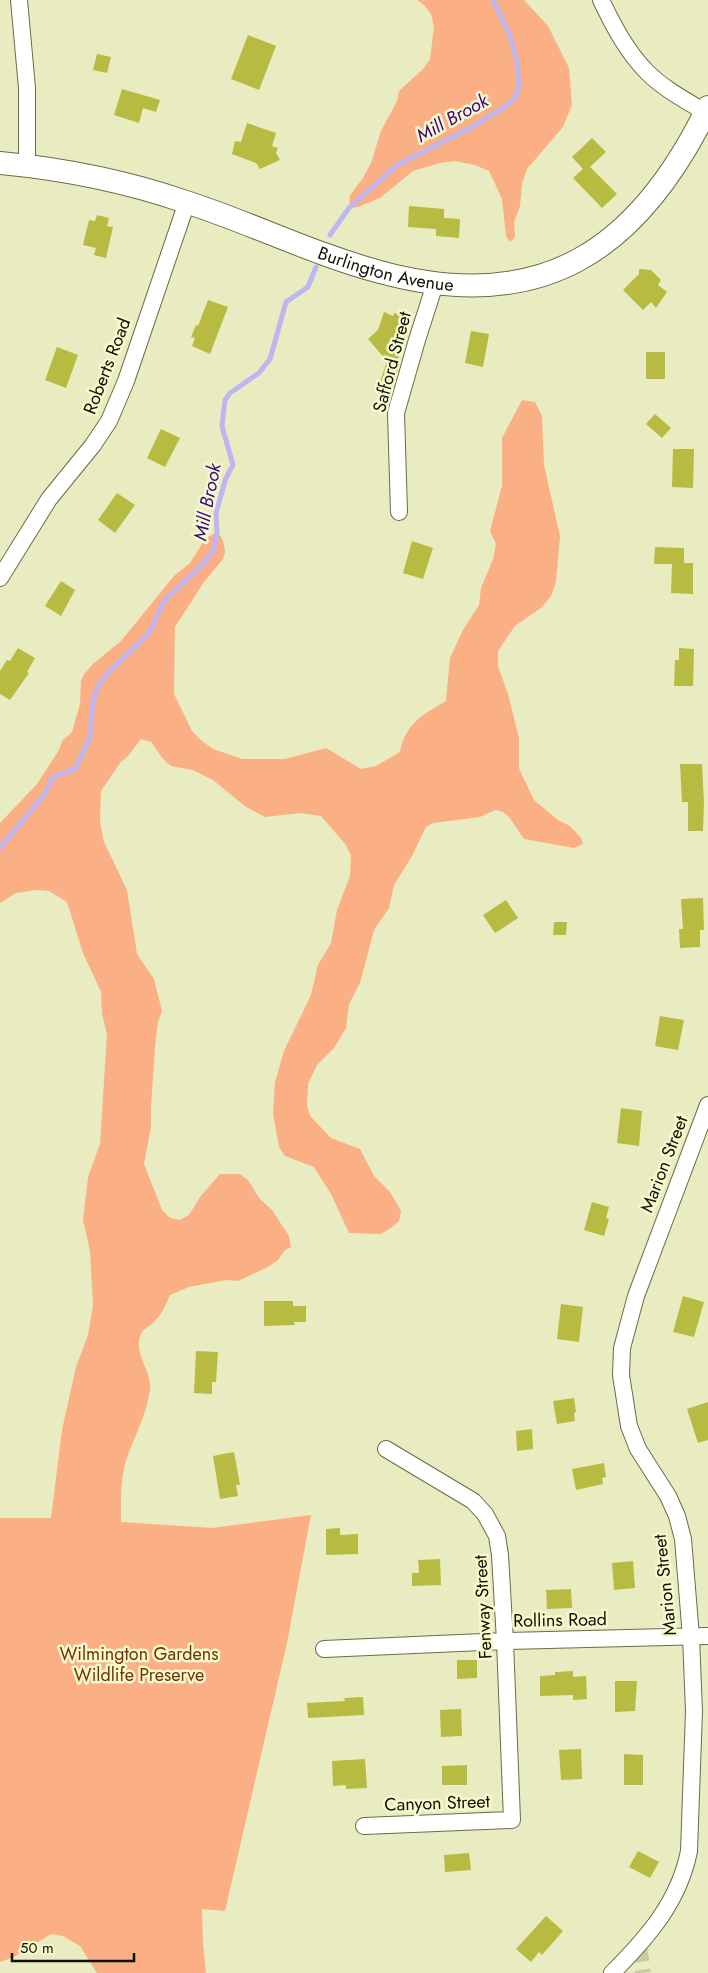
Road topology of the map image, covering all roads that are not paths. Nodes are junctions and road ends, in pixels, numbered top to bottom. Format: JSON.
{"nodes":[{"id":1,"x":19,"y":0,"type":"edge"},
{"id":2,"x":601,"y":0,"type":"edge"},
{"id":3,"x":707,"y":109,"type":"edge"},
{"id":4,"x":0,"y":164,"type":"edge"},
{"id":5,"x":27,"y":166,"type":"junction"},
{"id":6,"x":187,"y":202,"type":"junction"},
{"id":7,"x":435,"y":284,"type":"junction"},
{"id":8,"x":398,"y":512,"type":"dead end"},
{"id":9,"x":0,"y":578,"type":"edge"},
{"id":10,"x":708,"y":1105,"type":"edge"},
{"id":11,"x":703,"y":1134,"type":"edge"},
{"id":12,"x":386,"y":1449,"type":"dead end"},
{"id":13,"x":708,"y":1636,"type":"edge"},
{"id":14,"x":691,"y":1637,"type":"junction"},
{"id":15,"x":505,"y":1641,"type":"junction"},
{"id":16,"x":324,"y":1649,"type":"dead end"},
{"id":17,"x":701,"y":1744,"type":"edge"},
{"id":18,"x":512,"y":1820,"type":"joint"},
{"id":19,"x":364,"y":1826,"type":"dead end"},
{"id":20,"x":612,"y":1973,"type":"edge"}],
"edges":[{"from":1,"to":5,"type":"street"},
{"from":2,"to":3,"type":"street"},
{"from":3,"to":7,"type":"main road","name":"Burlington Avenue"},
{"from":4,"to":5,"type":"main road","name":"Burlington Avenue"},
{"from":5,"to":6,"type":"main road","name":"Burlington Avenue"},
{"from":6,"to":7,"type":"main road","name":"Burlington Avenue"},
{"from":6,"to":9,"type":"street","name":"Roberts Road"},
{"from":7,"to":8,"type":"street","name":"Safford Street"},
{"from":10,"to":11,"type":"street","name":"Marion Street"},
{"from":11,"to":14,"type":"street","name":"Marion Street"},
{"from":12,"to":15,"type":"street","name":"Fenway Street"},
{"from":13,"to":14,"type":"street","name":"Rollins Road"},
{"from":14,"to":15,"type":"street","name":"Rollins Road"},
{"from":14,"to":17,"type":"street","name":"Marion Street"},
{"from":15,"to":16,"type":"street","name":"Rollins Road"},
{"from":15,"to":18,"type":"street","name":"Fenway Street"},
{"from":17,"to":20,"type":"street","name":"Marion Street"},
{"from":18,"to":19,"type":"street","name":"Canyon Street"}]}
